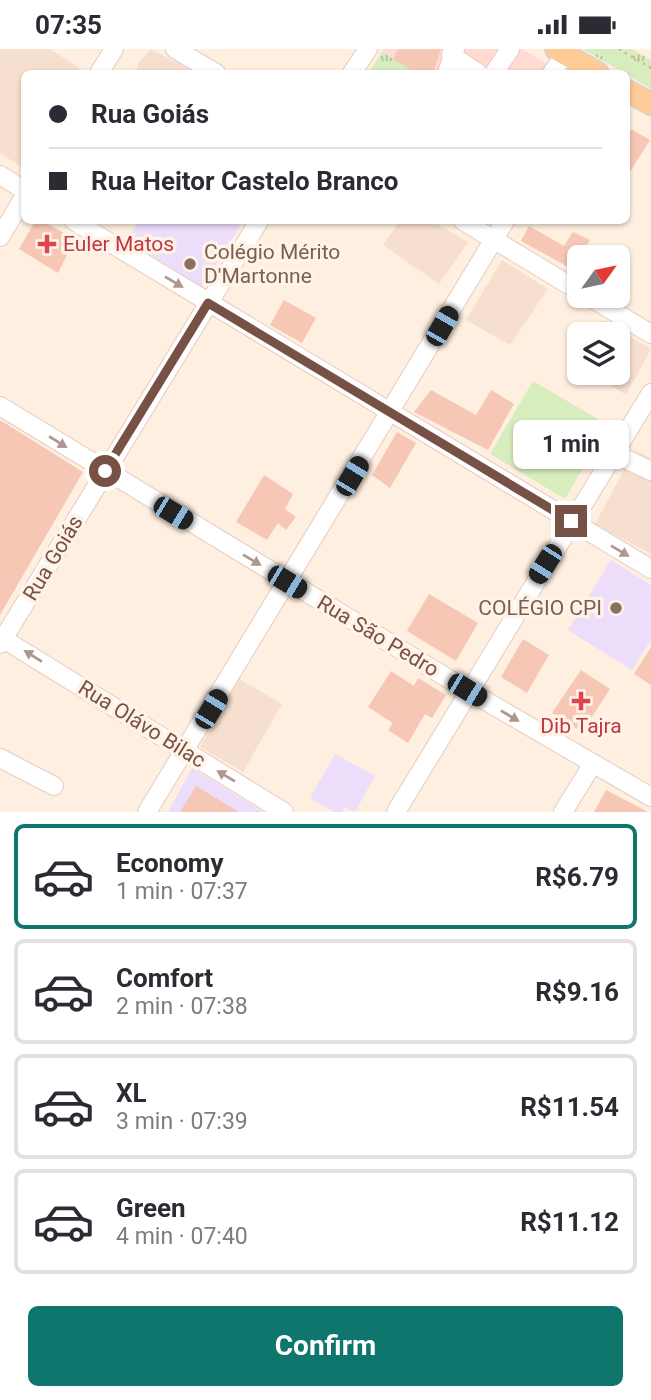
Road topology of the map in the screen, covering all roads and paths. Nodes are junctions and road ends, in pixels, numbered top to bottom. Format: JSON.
{"nodes":[{"id":1,"x":114,"y":49,"type":"edge"},
{"id":2,"x":175,"y":49,"type":"edge"},
{"id":3,"x":368,"y":49,"type":"edge"},
{"id":4,"x":510,"y":49,"type":"edge"},
{"id":5,"x":619,"y":49,"type":"edge"},
{"id":6,"x":561,"y":51,"type":"edge"},
{"id":7,"x":453,"y":52,"type":"edge"},
{"id":8,"x":651,"y":68,"type":"edge"},
{"id":9,"x":101,"y":70,"type":"edge"},
{"id":10,"x":211,"y":70,"type":"edge"},
{"id":11,"x":354,"y":70,"type":"edge"},
{"id":12,"x":448,"y":70,"type":"edge"},
{"id":13,"x":474,"y":70,"type":"edge"},
{"id":14,"x":496,"y":70,"type":"edge"},
{"id":15,"x":553,"y":70,"type":"edge"},
{"id":16,"x":593,"y":70,"type":"edge"},
{"id":17,"x":630,"y":92,"type":"edge"},
{"id":18,"x":651,"y":104,"type":"edge"},
{"id":19,"x":0,"y":175,"type":"edge"},
{"id":20,"x":21,"y":188,"type":"edge"},
{"id":21,"x":21,"y":202,"type":"edge"},
{"id":22,"x":79,"y":224,"type":"edge"},
{"id":23,"x":257,"y":224,"type":"edge"},
{"id":24,"x":468,"y":224,"type":"edge"},
{"id":25,"x":503,"y":224,"type":"edge"},
{"id":26,"x":0,"y":237,"type":"edge"},
{"id":27,"x":494,"y":239,"type":"junction"},
{"id":28,"x":567,"y":284,"type":"edge"},
{"id":29,"x":208,"y":303,"type":"junction"},
{"id":30,"x":608,"y":308,"type":"edge"},
{"id":31,"x":651,"y":334,"type":"edge"},
{"id":32,"x":651,"y":393,"type":"edge"},
{"id":33,"x":0,"y":406,"type":"edge"},
{"id":34,"x":391,"y":412,"type":"junction"},
{"id":35,"x":614,"y":453,"type":"junction"},
{"id":36,"x":105,"y":471,"type":"junction"},
{"id":37,"x":651,"y":471,"type":"edge"},
{"id":38,"x":571,"y":521,"type":"junction"},
{"id":39,"x":651,"y":569,"type":"edge"},
{"id":40,"x":287,"y":582,"type":"junction"},
{"id":41,"x":1,"y":640,"type":"edge"},
{"id":42,"x":467,"y":690,"type":"junction"},
{"id":43,"x":185,"y":751,"type":"junction"},
{"id":44,"x":0,"y":758,"type":"edge"},
{"id":45,"x":592,"y":765,"type":"junction"},
{"id":46,"x":54,"y":786,"type":"dead end"},
{"id":47,"x":650,"y":795,"type":"edge"},
{"id":48,"x":147,"y":812,"type":"edge"},
{"id":49,"x":284,"y":812,"type":"edge"},
{"id":50,"x":396,"y":812,"type":"edge"},
{"id":51,"x":563,"y":812,"type":"edge"}],
"edges":[{"from":1,"to":9,"type":"street"},
{"from":2,"to":10,"type":"street"},
{"from":3,"to":11,"type":"street"},
{"from":4,"to":14,"type":"street"},
{"from":5,"to":8,"type":"path"},
{"from":6,"to":15,"type":"street"},
{"from":6,"to":16,"type":"main road"},
{"from":7,"to":12,"type":"street"},
{"from":7,"to":13,"type":"street"},
{"from":17,"to":18,"type":"main road"},
{"from":19,"to":20,"type":"street"},
{"from":21,"to":26,"type":"street"},
{"from":22,"to":29,"type":"street","one_way":true},
{"from":23,"to":29,"type":"street","name":"Rua Goiás"},
{"from":24,"to":27,"type":"street"},
{"from":25,"to":27,"type":"street"},
{"from":27,"to":28,"type":"street"},
{"from":27,"to":34,"type":"street"},
{"from":29,"to":34,"type":"street"},
{"from":29,"to":36,"type":"street","name":"Rua Goiás"},
{"from":30,"to":31,"type":"street"},
{"from":32,"to":35,"type":"street"},
{"from":33,"to":36,"type":"street","name":"Rua São Pedro","one_way":true},
{"from":34,"to":38,"type":"street"},
{"from":34,"to":40,"type":"street"},
{"from":35,"to":37,"type":"street"},
{"from":35,"to":38,"type":"street"},
{"from":36,"to":40,"type":"street","name":"Rua São Pedro","one_way":true},
{"from":36,"to":41,"type":"street","name":"Rua Goiás"},
{"from":38,"to":39,"type":"street","one_way":true},
{"from":38,"to":42,"type":"street"},
{"from":40,"to":42,"type":"street","name":"Rua São Pedro"},
{"from":40,"to":43,"type":"street"},
{"from":43,"to":41,"type":"street","name":"Rua Olávo Bilac","one_way":true},
{"from":42,"to":45,"type":"street","name":"Rua São Pedro","one_way":true},
{"from":42,"to":50,"type":"street"},
{"from":43,"to":48,"type":"street"},
{"from":49,"to":43,"type":"street","name":"Rua Olávo Bilac","one_way":true},
{"from":44,"to":46,"type":"street"},
{"from":45,"to":47,"type":"street","name":"Rua São Pedro"},
{"from":45,"to":51,"type":"street"}]}
